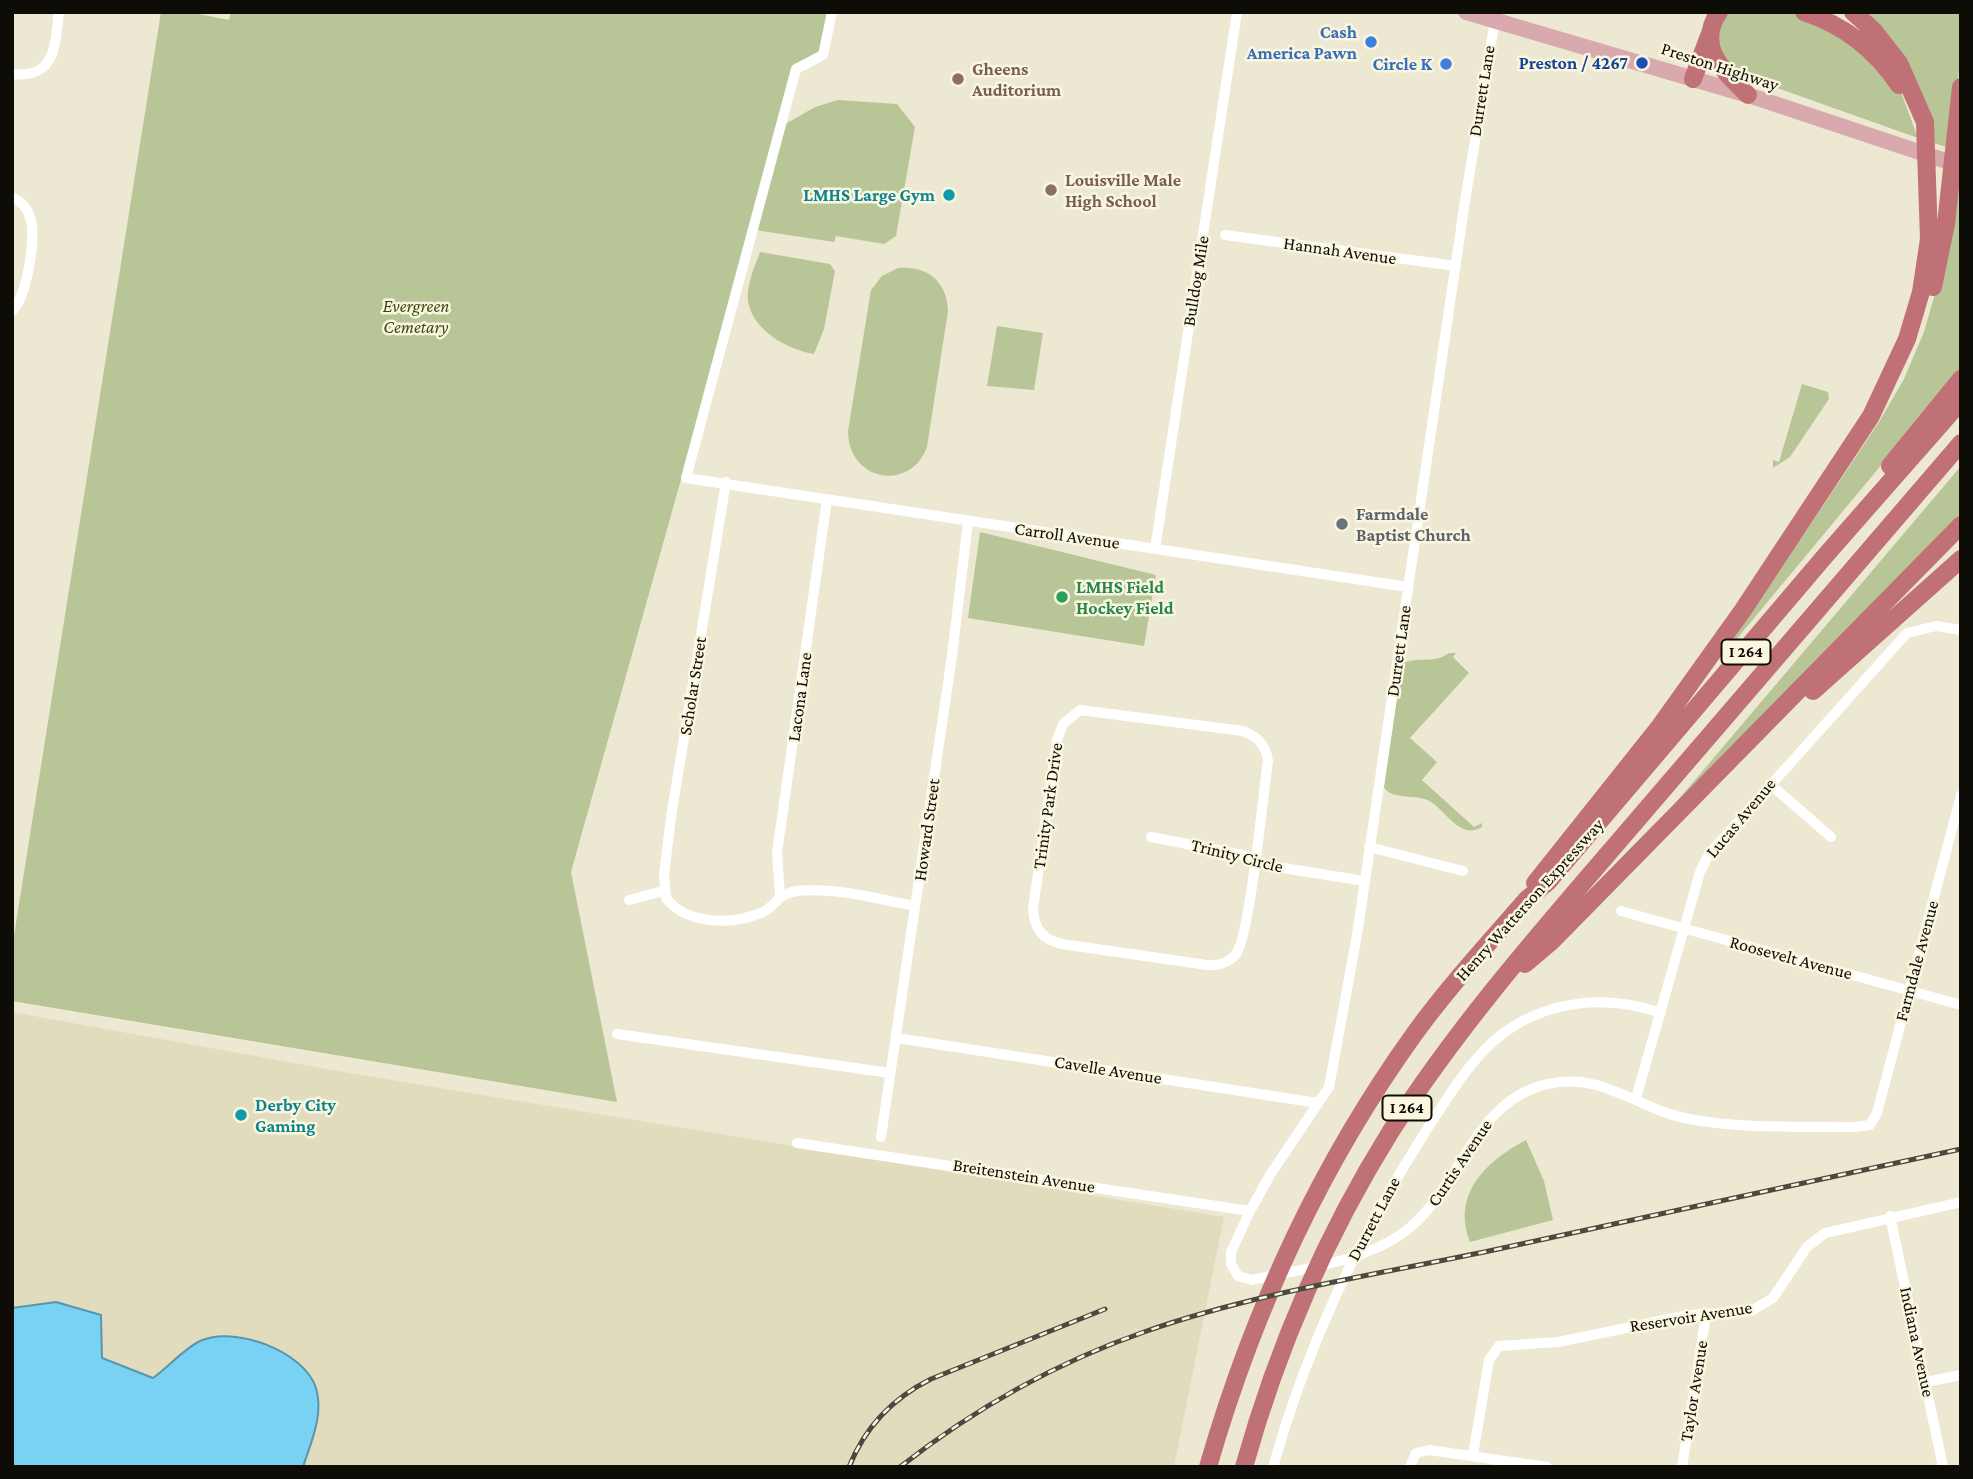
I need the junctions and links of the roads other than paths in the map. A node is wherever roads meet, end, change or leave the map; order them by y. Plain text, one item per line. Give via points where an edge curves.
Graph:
1 (832, 12) edge
2 (1237, 12) edge
3 (1466, 12) edge
4 (1719, 12) edge
5 (1804, 12) edge
6 (1853, 12) edge
7 (58, 18) edge
8 (1495, 20) junction
9 (1709, 36) junction
10 (12, 74) edge
11 (1693, 79) junction
12 (1961, 87) edge
13 (1748, 95) junction
14 (1928, 151) junction
15 (1961, 166) edge
16 (12, 197) edge
17 (1225, 235) dead end
18 (1456, 266) junction
19 (12, 311) edge
20 (1961, 379) edge
21 (1961, 401) edge
22 (1871, 416) junction
23 (1961, 443) edge
24 (726, 482) junction
25 (827, 499) junction
26 (968, 522) junction
27 (1961, 525) edge
28 (1154, 549) junction
29 (1825, 556) junction
30 (1961, 559) edge
31 (1408, 587) junction
32 (1961, 630) edge
33 (1757, 732) junction
34 (1770, 784) junction
35 (1961, 795) edge
36 (1151, 837) dead end
37 (1831, 837) dead end
38 (1369, 847) junction
39 (1254, 860) junction
40 (1463, 871) dead end
41 (1364, 881) junction
42 (663, 891) junction
43 (780, 895) junction
44 (1527, 899) junction
45 (629, 900) dead end
46 (915, 906) junction
47 (1621, 911) dead end
48 (1685, 930) junction
49 (1496, 989) junction
50 (1909, 991) junction
51 (1961, 1005) edge
52 (1661, 1013) junction
53 (617, 1034) dead end
54 (897, 1038) junction
55 (890, 1073) junction
56 (1636, 1098) junction
57 (1318, 1103) junction
58 (1870, 1125) joint
59 (881, 1137) dead end
60 (797, 1143) dead end
61 (1961, 1202) edge
62 (1250, 1210) junction
63 (1890, 1216) junction
64 (1231, 1257) joint
65 (1706, 1315) junction
66 (1961, 1375) edge
67 (1926, 1382) junction
68 (1473, 1455) junction
69 (1208, 1467) edge
70 (1244, 1467) edge
71 (1273, 1467) edge
72 (1410, 1467) edge
73 (1547, 1467) edge
74 (1682, 1467) edge
75 (1943, 1467) edge

1 - 24 street via 823,55 796,69 685,478
2 - 28 street, Bulldog Mile
3 - 8 main road, Preston Highway
4 - 9 highway
5 - 14 highway via 1853,36 1883,62 1915,110
6 - 14 highway via 1887,45 1908,79 1926,122
7 - 10 street via 53,54 45,66 30,74
8 - 11 main road, Preston Highway
8 - 18 street, Durrett Lane
9 - 11 highway
9 - 13 highway via 1714,59
11 - 13 main road, Preston Highway
12 - 22 highway via 1947,213 1933,286 1901,375 1885,403
13 - 15 main road, Preston Highway
14 - 22 highway via 1930,222 1921,292 1902,353
16 - 19 street via 30,216 24,295
17 - 18 street, Hannah Avenue
18 - 31 street, Durrett Lane
20 - 29 highway via 1839,529
21 - 29 highway, Henry Watterson Expressway / I 264
22 - 44 highway via 1697,676 1539,875
23 - 49 highway, Henry Watterson Expressway / I 264
24 - 25 street, Carroll Avenue
24 - 42 street, Scholar Street
25 - 26 street, Carroll Avenue
25 - 43 street, Lacona Lane via 777,853
26 - 28 street, Carroll Avenue
26 - 46 street, Howard Street
27 - 33 highway
28 - 31 street, Carroll Avenue
29 - 44 highway, Henry Watterson Expressway / I 264 via 1548,883
30 - 33 highway via 1780,721
31 - 38 street, Durrett Lane
32 - 34 street, Lucas Avenue via 1936,626 1908,633
33 - 49 highway via 1551,943
34 - 37 street
34 - 48 street, Lucas Avenue via 1704,862
35 - 50 street, Farmdale Avenue
36 - 39 street, Trinity Circle
38 - 40 street
38 - 41 street, Durrett Lane
39 - 39 street, Trinity Park Drive via 1268,761 1265,748 1254,736 1096,710 1074,713 1063,724 1033,909 1044,937 1062,944 1222,964 1241,944
39 - 41 street, Trinity Circle via 1265,866
41 - 57 street, Durrett Lane via 1329,1087
42 - 43 street via 684,914 707,920 764,912
42 - 45 street
43 - 46 street via 825,892
44 - 69 highway, Henry Watterson Expressway / I 264 via 1436,1005 1379,1086 1324,1178 1288,1247 1252,1336
46 - 54 street, Howard Street
47 - 48 street, Roosevelt Avenue
48 - 50 street, Roosevelt Avenue
48 - 52 street, Lucas Avenue
49 - 70 highway, Henry Watterson Expressway / I 264 via 1395,1125 1332,1237 1291,1328
50 - 51 street, Roosevelt Avenue
50 - 58 street, Farmdale Avenue
52 - 56 street, Lucas Avenue
52 - 71 street, Durrett Lane via 1617,1003 1581,1003 1543,1012 1505,1032 1480,1054 1402,1169 1367,1230 1324,1320
53 - 55 street
54 - 55 street, Howard Street
54 - 57 street, Cavelle Avenue
55 - 59 street, Howard Street
56 - 58 street, Curtis Avenue via 1710,1123
56 - 64 street, Curtis Avenue via 1584,1081 1553,1082 1526,1091 1496,1112 1438,1199 1387,1243 1362,1254 1252,1280 1238,1276
57 - 62 street, Durrett Lane
60 - 62 street, Breitenstein Avenue
61 - 63 street, Reservoir Avenue
62 - 64 street, Durrett Lane
63 - 65 street, Reservoir Avenue via 1818,1237 1766,1304 1738,1314
63 - 67 street, Indiana Avenue
65 - 68 street, Reservoir Avenue via 1558,1342 1499,1346 1489,1360
65 - 74 street, Taylor Avenue
66 - 67 street
67 - 75 street, Indiana Avenue
68 - 72 street via 1429,1450 1416,1453
68 - 73 street

